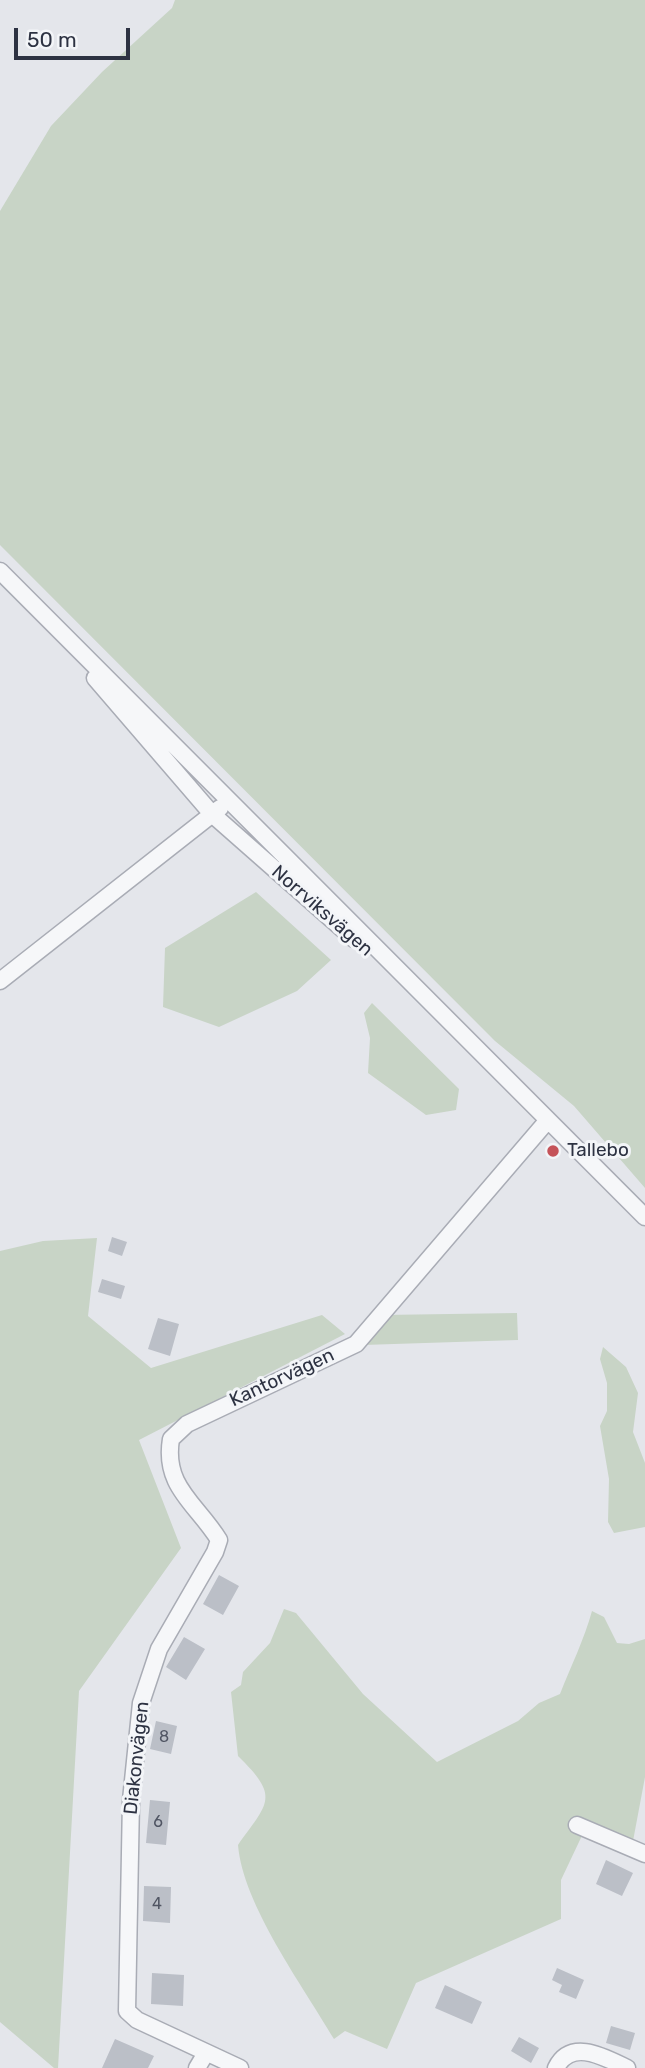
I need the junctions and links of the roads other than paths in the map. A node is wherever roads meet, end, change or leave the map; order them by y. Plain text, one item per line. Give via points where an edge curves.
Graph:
1 (0, 571) edge
2 (23, 595) junction
3 (134, 703) junction
4 (228, 802) junction
5 (212, 814) junction
6 (306, 880) junction
7 (0, 981) edge
8 (434, 1006) junction
9 (548, 1120) junction
10 (645, 1217) edge
11 (169, 1450) joint
12 (577, 1825) dead end
13 (645, 1854) edge
14 (206, 2053) junction
15 (197, 2068) edge
16 (240, 2068) edge
17 (556, 2068) edge
18 (627, 2068) edge

1 - 2 street, Norrviksvägen
2 - 3 street, Norrviksvägen
2 - 5 street, Norrviksvägen
3 - 4 street, Norrviksvägen
3 - 6 street, Norrviksvägen via 184,745 253,815
4 - 5 street
4 - 6 street, Norrviksvägen
5 - 7 street
5 - 8 street, Norrviksvägen
6 - 8 street, Norrviksvägen
8 - 9 street, Norrviksvägen
9 - 10 street, Norrviksvägen
9 - 11 street, Kantorvägen via 356,1343 187,1424 171,1440
11 - 14 street, Diakonvägen via 175,1480 219,1540 159,1649 141,1703 131,1800 126,1998 127,2011 137,2020
12 - 13 street
14 - 15 street
14 - 16 street
17 - 18 street via 570,2051 585,2051

